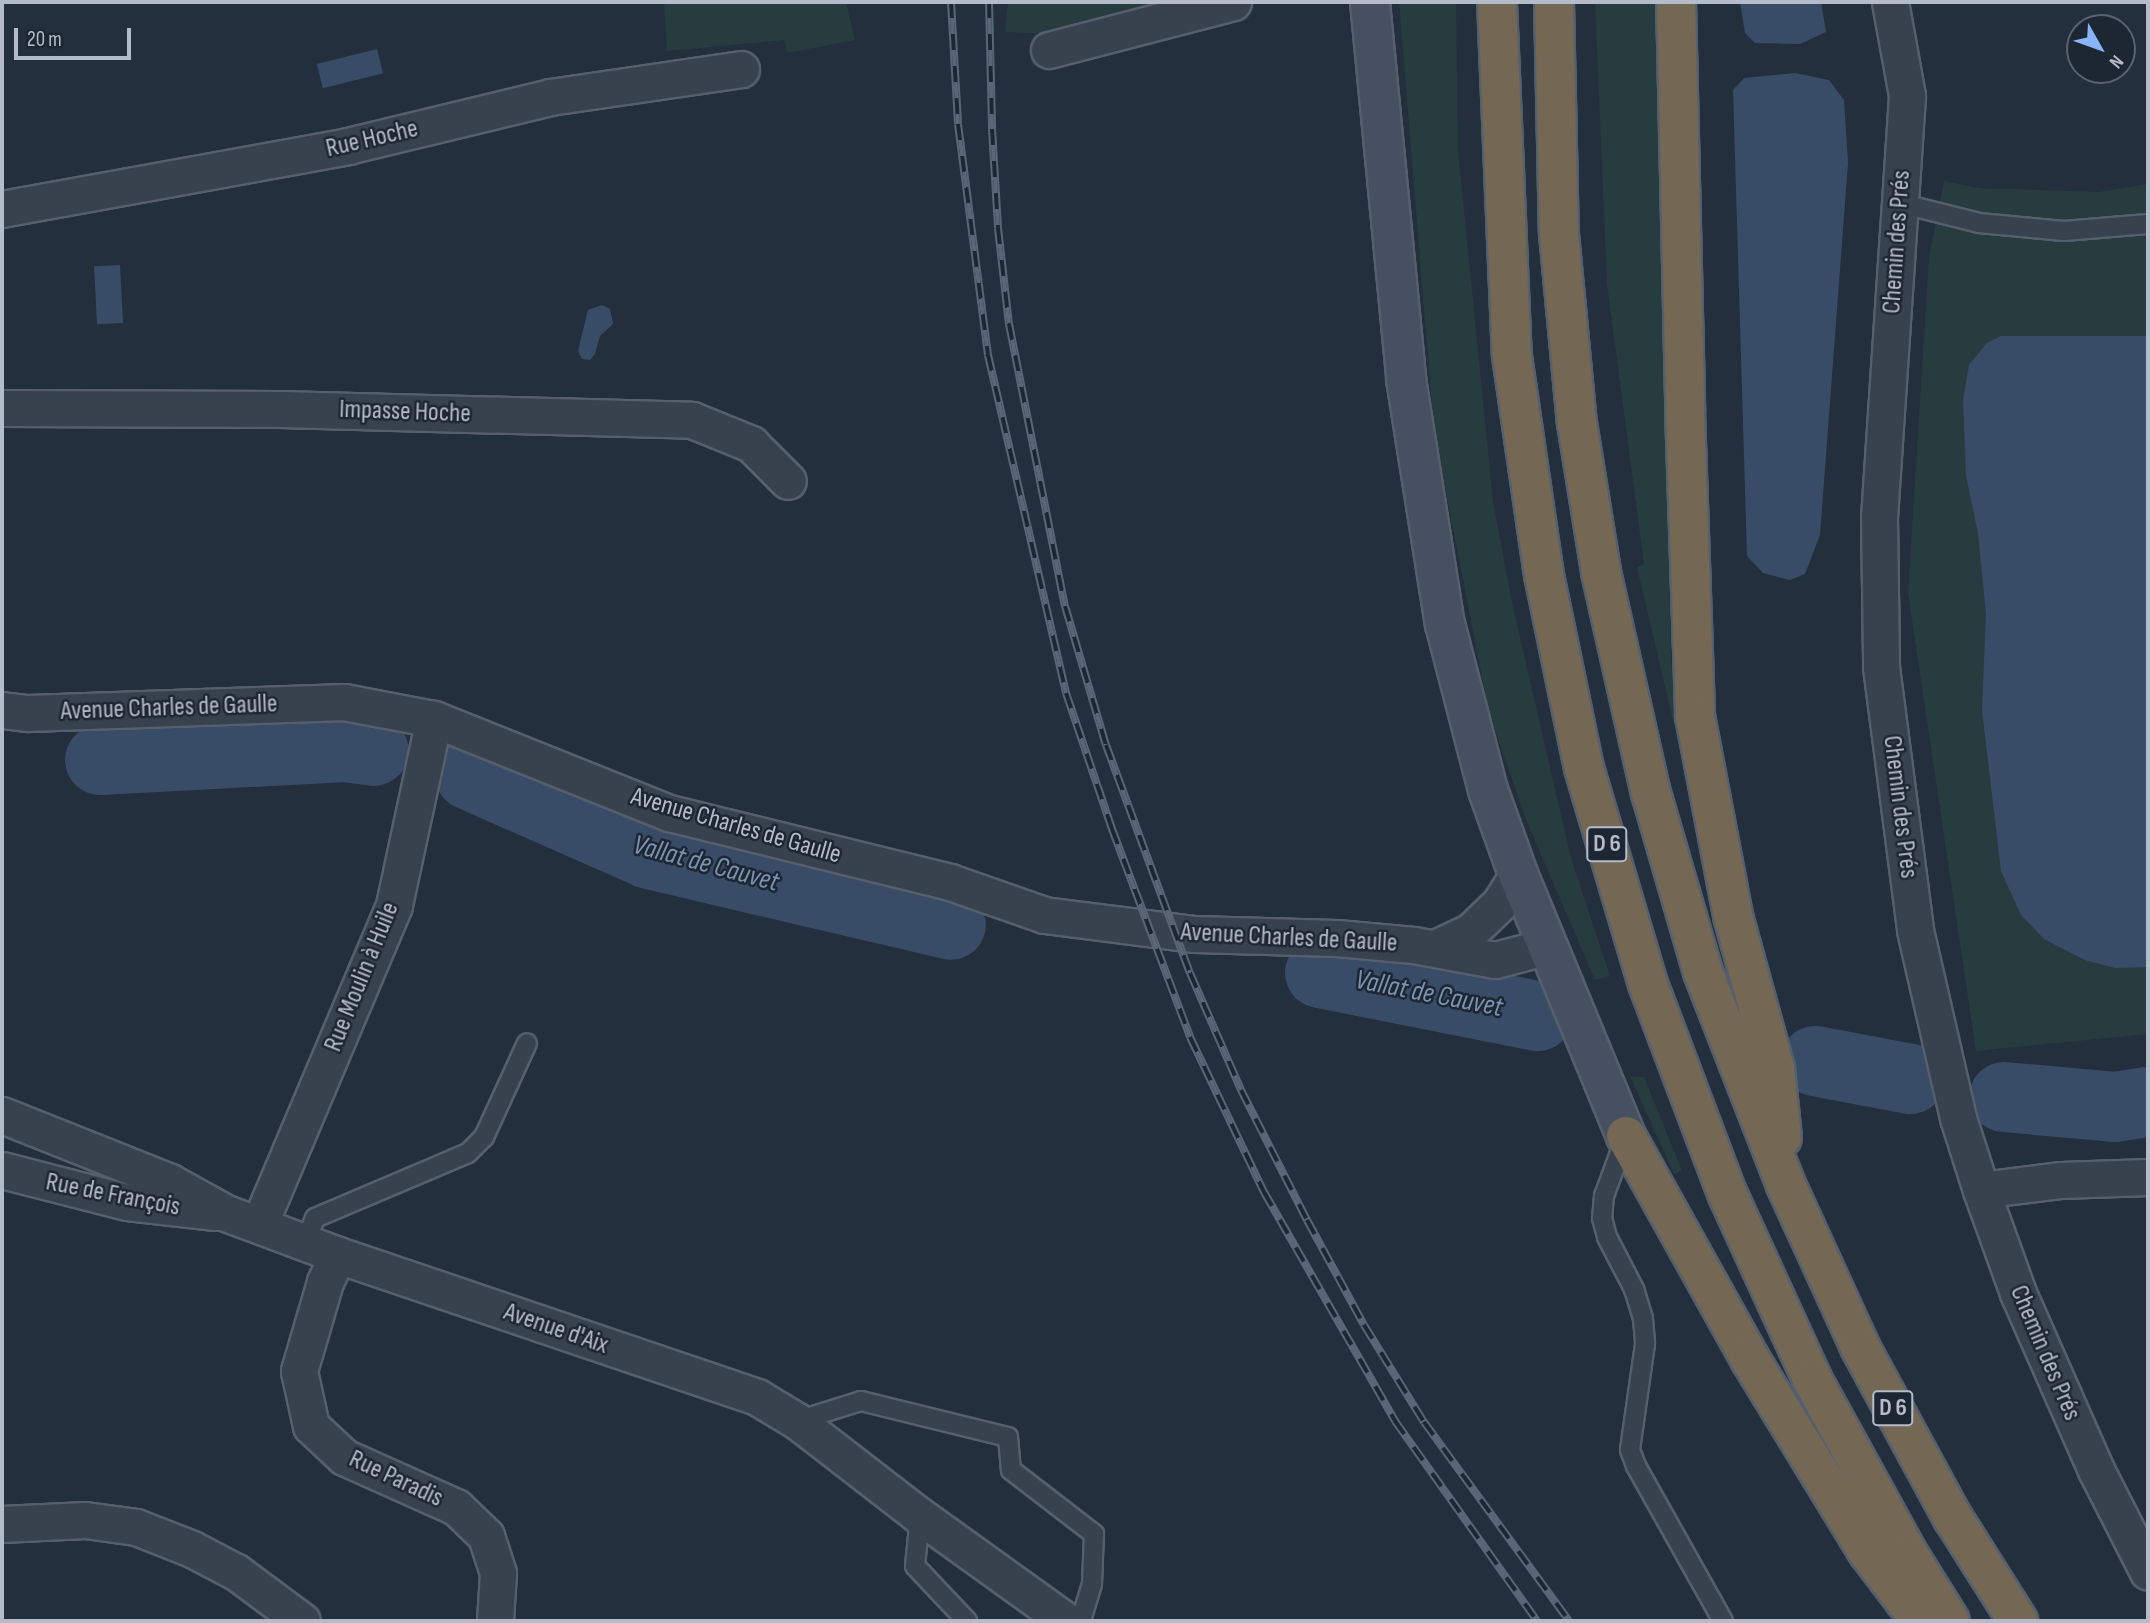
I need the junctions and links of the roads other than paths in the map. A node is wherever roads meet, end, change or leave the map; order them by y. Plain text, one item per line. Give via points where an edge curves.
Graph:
1 (1233, 2) edge
2 (1370, 2) edge
3 (1497, 2) edge
4 (1555, 2) edge
5 (1676, 2) edge
6 (1890, 2) edge
7 (1049, 50) dead end
8 (741, 69) dead end
9 (1899, 203) junction
10 (2, 209) edge
11 (2148, 224) edge
12 (2, 408) edge
13 (788, 481) dead end
14 (2, 710) edge
15 (431, 732) junction
16 (1518, 874) junction
17 (1545, 947) junction
18 (1435, 948) junction
19 (527, 1043) dead end
20 (2, 1115) edge
21 (1626, 1136) junction
22 (2, 1170) edge
23 (2148, 1177) edge
24 (1786, 1185) junction
25 (1981, 1190) junction
26 (226, 1213) junction
27 (259, 1225) junction
28 (305, 1242) junction
29 (338, 1255) junction
30 (797, 1421) junction
31 (920, 1516) junction
32 (2, 1524) edge
33 (2148, 1572) edge
34 (302, 1621) edge
35 (495, 1621) edge
36 (967, 1621) edge
37 (1066, 1621) edge
38 (1081, 1621) edge
39 (1723, 1621) edge
40 (1926, 1621) edge
41 (1950, 1621) edge
42 (2018, 1621) edge

1 - 7 street
2 - 16 street via 1406,379 1444,624 1488,790
3 - 41 highway, D 6 via 1512,356 1544,575 1584,768 1648,984 1727,1193 1812,1379
4 - 24 highway, D 6 via 1559,234 1577,423 1601,572 1651,793 1703,972
5 - 24 highway via 1695,716 1733,916 1775,1068
6 - 9 street, Chemin des Prés via 1907,96
8 - 10 street, Rue Hoche via 551,97 348,146
9 - 11 lane via 1979,223 2064,231
9 - 25 street, Chemin des Prés via 1879,517 1881,667 1915,930 1958,1118
12 - 13 street, Impasse Hoche via 280,409 692,420 751,444
14 - 15 street, Avenue Charles de Gaulle via 27,713 344,702
15 - 18 street, Avenue Charles de Gaulle via 669,813 950,882 1044,915 1195,934 1337,938
15 - 27 street, Rue Moulin à Huile via 394,905
16 - 17 street
16 - 18 street, Avenue Charles de Gaulle via 1500,903 1470,932
17 - 18 street, Avenue Charles de Gaulle via 1495,960
17 - 21 street
19 - 28 lane via 484,1137 468,1153 315,1219
20 - 26 street, Avenue d'Aix via 170,1182
21 - 39 lane via 1604,1196 1602,1217 1643,1319 1645,1344 1630,1450
21 - 40 highway via 1750,1359 1868,1552
22 - 26 street, Rue de François via 127,1202
23 - 25 street via 2062,1180
24 - 42 highway, D 6 via 1860,1347 1953,1518
25 - 33 street, Chemin des Prés via 2018,1293
26 - 27 street, Avenue d'Aix
27 - 28 street, Avenue d'Aix
28 - 29 street, Avenue d'Aix
29 - 30 street, Avenue d'Aix via 757,1397
29 - 35 street, Rue Paradis via 325,1282 299,1371 311,1426 344,1457 456,1507 486,1536 498,1573
30 - 31 street, Avenue d'Aix
30 - 38 lane via 860,1401 1008,1437 1011,1470 1094,1534 1092,1584
31 - 36 lane via 915,1566
31 - 37 street, Avenue d'Aix
32 - 34 street via 85,1520 136,1527 236,1572

